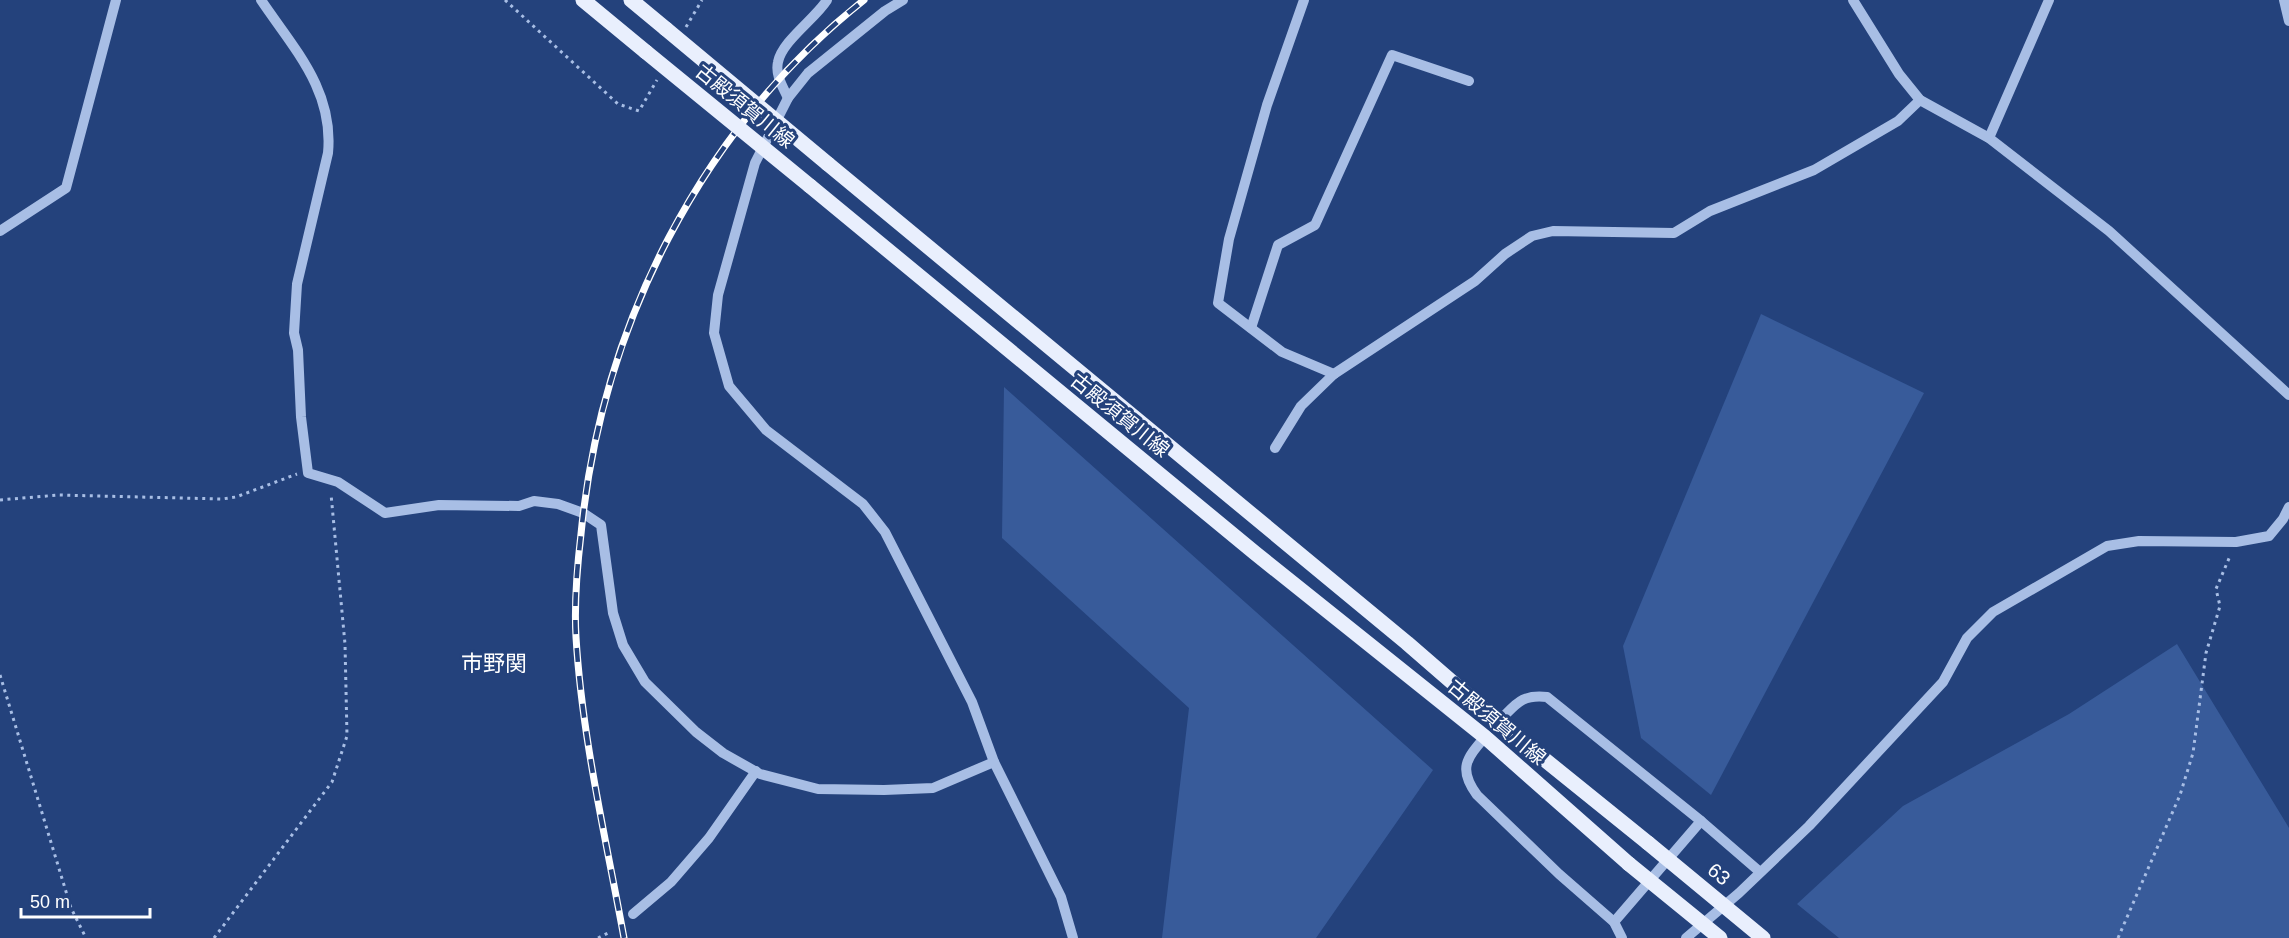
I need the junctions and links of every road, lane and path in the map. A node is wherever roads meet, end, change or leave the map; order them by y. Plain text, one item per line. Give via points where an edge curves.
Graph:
1 (116, 0) edge
2 (261, 0) edge
3 (505, 0) edge
4 (583, 0) edge
5 (632, 0) edge
6 (702, 0) edge
7 (827, 0) edge
8 (903, 0) edge
9 (1304, 0) edge
10 (1853, 0) edge
11 (2049, 0) edge
12 (2284, 0) edge
13 (2289, 19) edge
14 (685, 28) dead end
15 (657, 80) dead end
16 (1469, 81) dead end
17 (788, 98) junction
18 (1920, 100) junction
19 (1989, 138) junction
20 (0, 231) edge
21 (1251, 328) junction
22 (1334, 374) junction
23 (2289, 395) edge
24 (1275, 448) dead end
25 (308, 473) junction
26 (330, 480) junction
27 (0, 500) edge
28 (2289, 507) edge
29 (2236, 542) junction
30 (0, 675) edge
31 (1498, 722) junction
32 (1485, 737) junction
33 (994, 762) junction
34 (756, 771) junction
35 (1701, 821) junction
36 (1648, 843) joint
37 (1760, 872) junction
38 (633, 914) dead end
39 (1614, 922) junction
40 (610, 932) dead end
41 (86, 938) edge
42 (214, 938) edge
43 (598, 938) edge
44 (1072, 938) edge
45 (1622, 938) edge
46 (1686, 938) edge
47 (1720, 938) edge
48 (1762, 938) edge
49 (2118, 938) edge

1 - 20 street via 66,188
2 - 25 street via 316,80 330,137 297,284 294,333
3 - 15 path via 618,104 639,111
4 - 32 main road, 古殿須賀川線, bridge
5 - 31 main road, 古殿須賀川線 / 63, bridge
6 - 14 path
7 - 17 street via 784,48 778,62 779,79
8 - 17 street via 808,73
9 - 21 street via 1229,239 1218,303
10 - 18 street
11 - 19 street
12 - 13 street
16 - 21 street via 1392,55 1316,225 1278,245
17 - 33 street via 754,163 718,295 714,333 729,386 766,430 863,504 885,532 972,702
18 - 19 street
18 - 22 street via 1898,121 1814,170 1710,211 1674,233 1553,231 1532,236 1475,281
19 - 23 street via 2109,231
21 - 22 street via 1282,352
22 - 24 street via 1301,406
25 - 26 street
25 - 27 path via 222,499 58,495
26 - 34 street via 384,513 439,504 519,506 534,501 558,504 601,525 613,613 623,645 645,682 696,732
26 - 42 path via 345,644 347,736 332,782
28 - 29 street via 2270,536
29 - 37 street via 2139,541 2107,546 1993,612 1967,638 1943,682 1809,826
29 - 49 path via 2216,589 2220,606 2206,653 2193,753 2180,795
30 - 41 path via 71,908
31 - 35 street via 1526,698 1547,697
31 - 36 main road, 古殿須賀川線 / 63
32 - 39 street via 1469,755 1467,781 1559,874
32 - 47 main road, 古殿須賀川線, bridge
33 - 34 street via 933,788 884,790 818,789
33 - 44 street via 1061,897
34 - 38 street via 709,838 671,882
35 - 37 street
35 - 39 street
36 - 48 main road, 63 / 63, bridge
37 - 46 street
39 - 45 street
40 - 43 path

